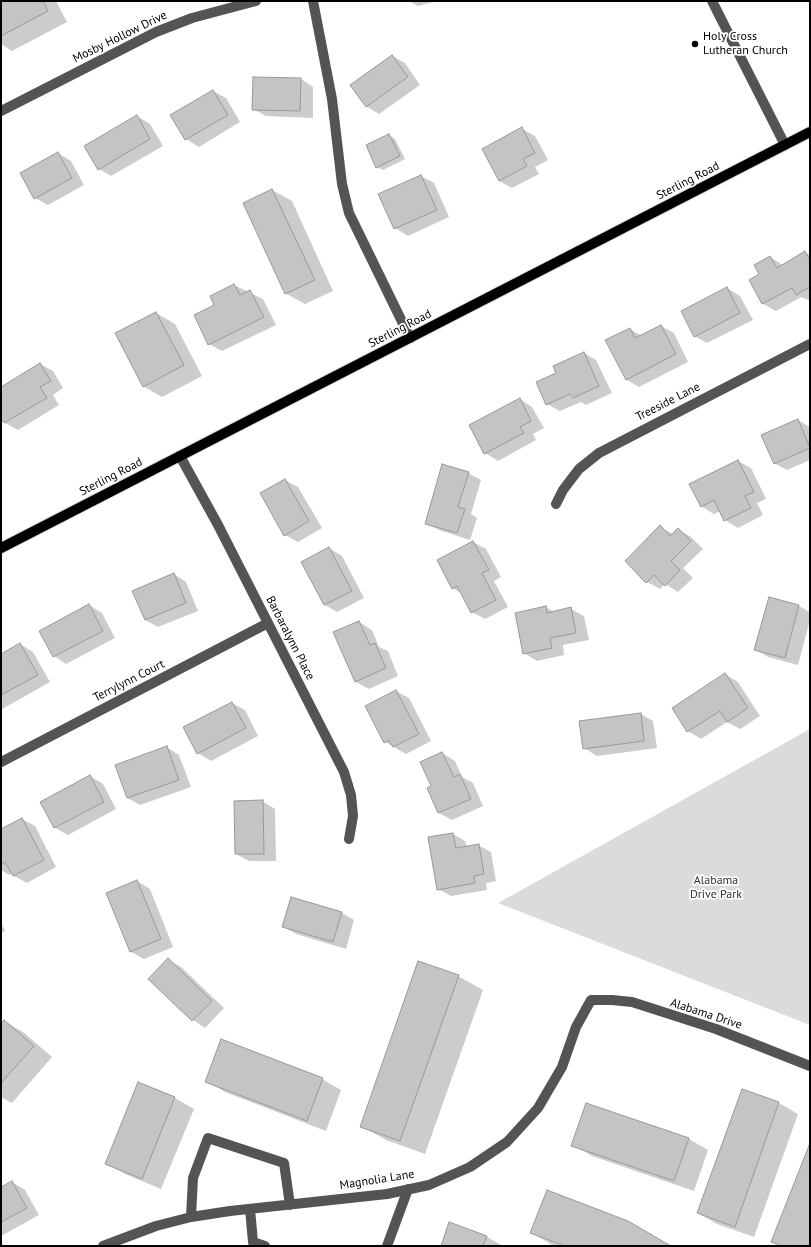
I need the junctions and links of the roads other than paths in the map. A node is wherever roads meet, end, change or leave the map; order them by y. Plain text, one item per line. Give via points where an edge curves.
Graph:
1 (256, 1) edge
2 (314, 1) edge
3 (712, 1) edge
4 (1, 111) edge
5 (810, 132) edge
6 (785, 146) junction
7 (410, 338) junction
8 (810, 344) edge
9 (180, 456) junction
10 (556, 504) dead end
11 (1, 548) edge
12 (268, 623) junction
13 (1, 762) edge
14 (349, 838) dead end
15 (591, 1000) joint
16 (810, 1066) edge
17 (408, 1189) junction
18 (290, 1205) junction
19 (250, 1209) junction
20 (191, 1217) junction
21 (103, 1246) edge
22 (265, 1246) edge
23 (387, 1246) edge

1 - 4 street, Mosby Hollow Drive via 192,18 156,32
2 - 7 street via 332,99 342,184 349,213
3 - 6 street
5 - 6 main road, Sterling Road
6 - 7 main road, Sterling Road
7 - 9 main road, Sterling Road
8 - 10 street, Treeside Lane via 599,453 579,469
9 - 11 main road, Sterling Road
9 - 12 street, Barbaralynn Place
12 - 13 street, Terrylynn Court
12 - 14 street, Barbaralynn Place via 344,772 352,802 353,816
15 - 16 street, Alabama Drive via 632,1002 716,1029
15 - 17 street, Magnolia Lane via 576,1027 562,1067 551,1088 524,1126 507,1142 470,1167 429,1185
17 - 18 street, Magnolia Lane via 387,1194
17 - 23 street
18 - 19 street, Magnolia Lane
18 - 20 street via 284,1163 208,1138 193,1178
19 - 20 street, Magnolia Lane
19 - 22 street via 253,1242
20 - 21 street, Magnolia Lane via 156,1226

